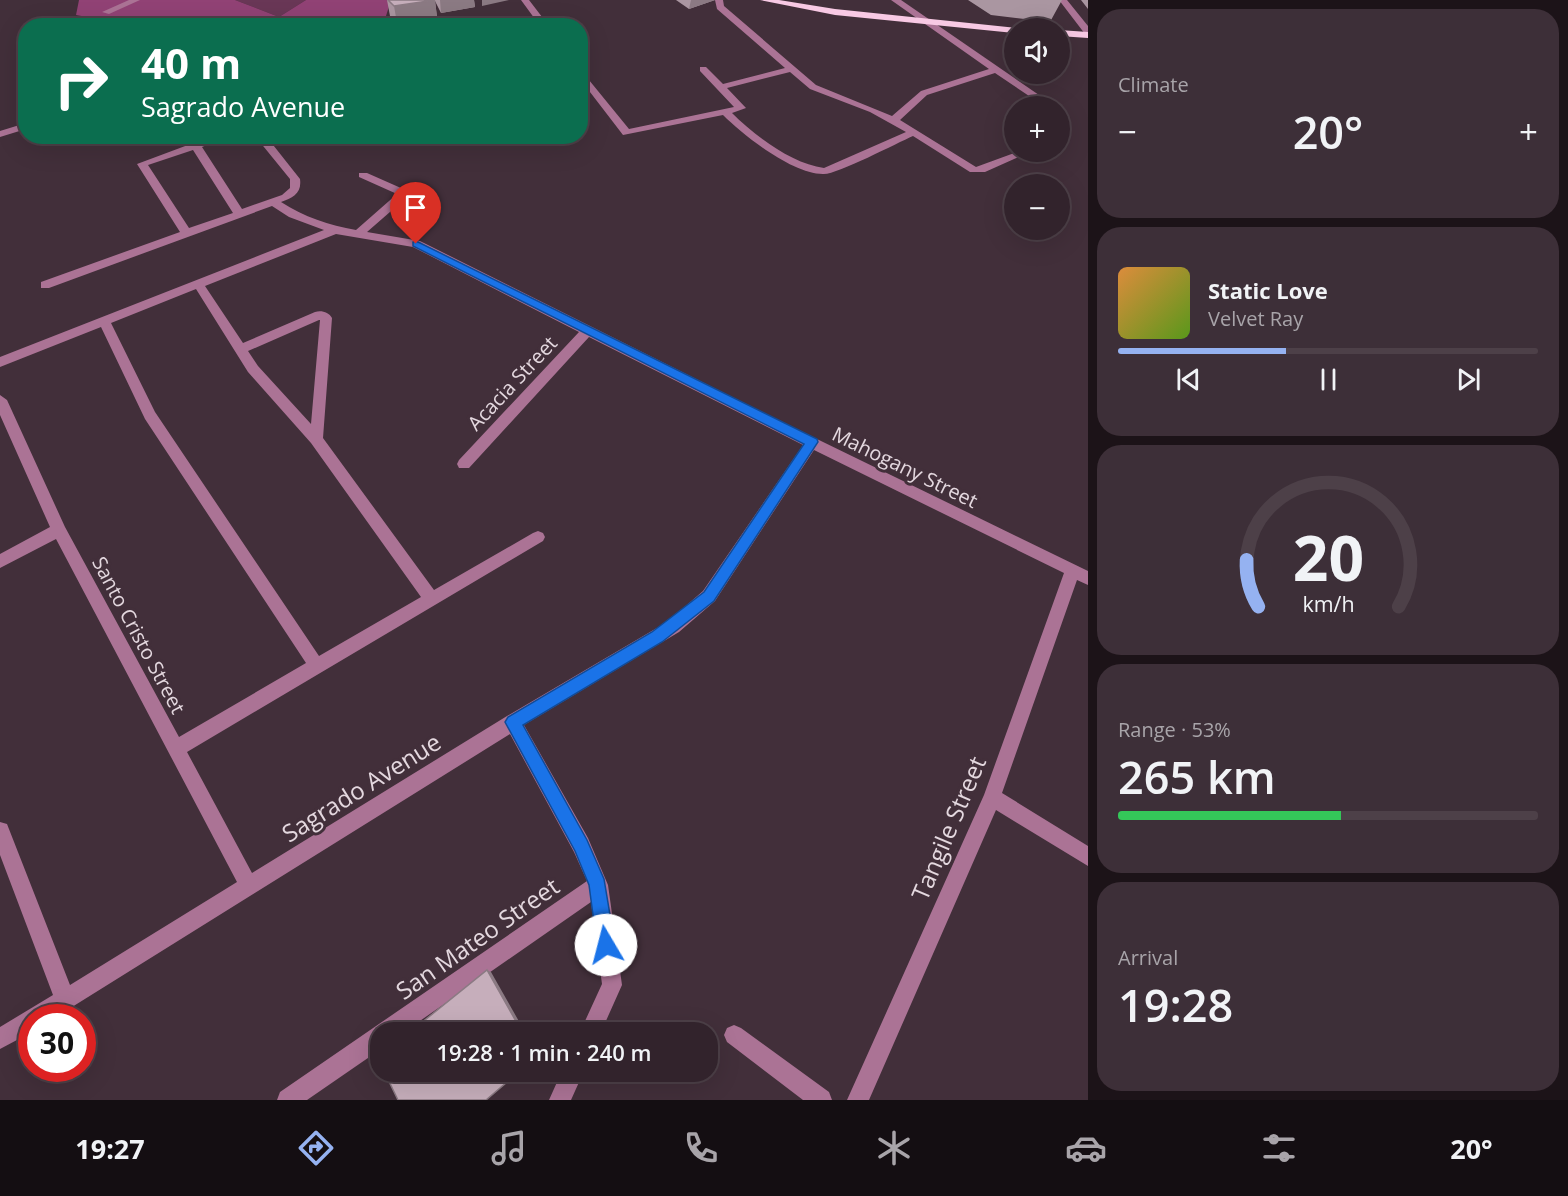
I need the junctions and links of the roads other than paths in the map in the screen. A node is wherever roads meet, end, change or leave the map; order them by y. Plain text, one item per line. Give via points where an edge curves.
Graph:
1 (136, 0) edge
2 (525, 0) edge
3 (718, 0) edge
4 (764, 0) edge
5 (896, 0) edge
6 (1064, 0) edge
7 (106, 12) dead end
8 (539, 18) edge
9 (926, 22) junction
10 (1004, 29) edge
11 (1070, 33) edge
12 (1088, 33) edge
13 (703, 69) dead end
14 (792, 69) junction
15 (994, 70) junction
16 (588, 82) edge
17 (721, 87) junction
18 (1036, 96) edge
19 (725, 112) junction
20 (894, 121) junction
21 (18, 128) edge
22 (915, 132) junction
23 (0, 134) edge
24 (201, 144) edge
25 (267, 144) edge
26 (196, 146) junction
27 (1004, 160) edge
28 (363, 175) dead end
29 (273, 202) junction
30 (239, 214) junction
31 (334, 230) junction
32 (186, 232) junction
33 (358, 234) junction
34 (198, 284) junction
35 (45, 285) dead end
36 (104, 321) junction
37 (588, 330) junction
38 (240, 349) junction
39 (0, 362) edge
40 (0, 400) edge
41 (316, 439) junction
42 (812, 442) junction
43 (464, 464) dead end
44 (59, 530) junction
45 (538, 537) dead end
46 (0, 561) edge
47 (1080, 575) edge
48 (431, 598) junction
49 (317, 666) junction
50 (513, 722) junction
51 (176, 748) junction
52 (992, 797) junction
53 (0, 831) edge
54 (1088, 857) edge
55 (598, 885) junction
56 (249, 886) junction
57 (66, 999) junction
58 (58, 1004) edge
59 (400, 1022) edge
60 (595, 1022) edge
61 (18, 1028) edge
62 (734, 1035) dead end
63 (0, 1039) edge
64 (370, 1044) edge
65 (568, 1082) edge
66 (288, 1100) edge
67 (560, 1100) edge
68 (821, 1100) edge
69 (858, 1100) edge

1 - 7 street
2 - 8 street
3 - 14 street via 720,7
4 - 9 main road via 792,7
5 - 9 street
6 - 12 street
9 - 10 main road
9 - 15 street
11 - 12 main road
13 - 17 street
14 - 17 street
14 - 20 street via 813,87
15 - 18 street
15 - 20 street via 924,93
16 - 19 street via 627,133
17 - 19 street via 741,108
19 - 22 street via 750,136 808,169 825,171
20 - 22 street
21 - 23 street
22 - 27 street via 976,171
24 - 26 street
25 - 29 street via 295,179 296,186 294,192
26 - 30 street
26 - 32 street via 142,164
28 - 33 street via 410,196
29 - 30 street
29 - 31 street, Mahogany Street via 293,215
30 - 32 street
31 - 33 street, Mahogany Street
31 - 34 street
32 - 35 street
33 - 37 street, Mahogany Street via 416,244
34 - 36 street
34 - 38 street
36 - 39 street
36 - 49 street via 150,415
37 - 42 street, Mahogany Street
37 - 43 street, Acacia Street
38 - 41 street
38 - 41 street via 319,315 326,318
40 - 44 street, Santo Cristo Street
41 - 48 street
42 - 47 street, Mahogany Street
42 - 50 street, Sagrado Avenue via 709,596 673,627 636,651
44 - 46 street
44 - 51 street, Santo Cristo Street
45 - 48 street
47 - 52 street, Tangile Street
48 - 49 street
49 - 51 street
50 - 55 street
50 - 56 street, Sagrado Avenue
51 - 56 street, Santo Cristo Street
52 - 54 street
52 - 69 street, Tangile Street
53 - 57 street
55 - 59 street, San Mateo Street
55 - 60 street via 612,984
56 - 57 street, Sagrado Avenue
57 - 58 street, Sagrado Avenue
61 - 63 street
62 - 68 street
64 - 66 street
65 - 67 street

